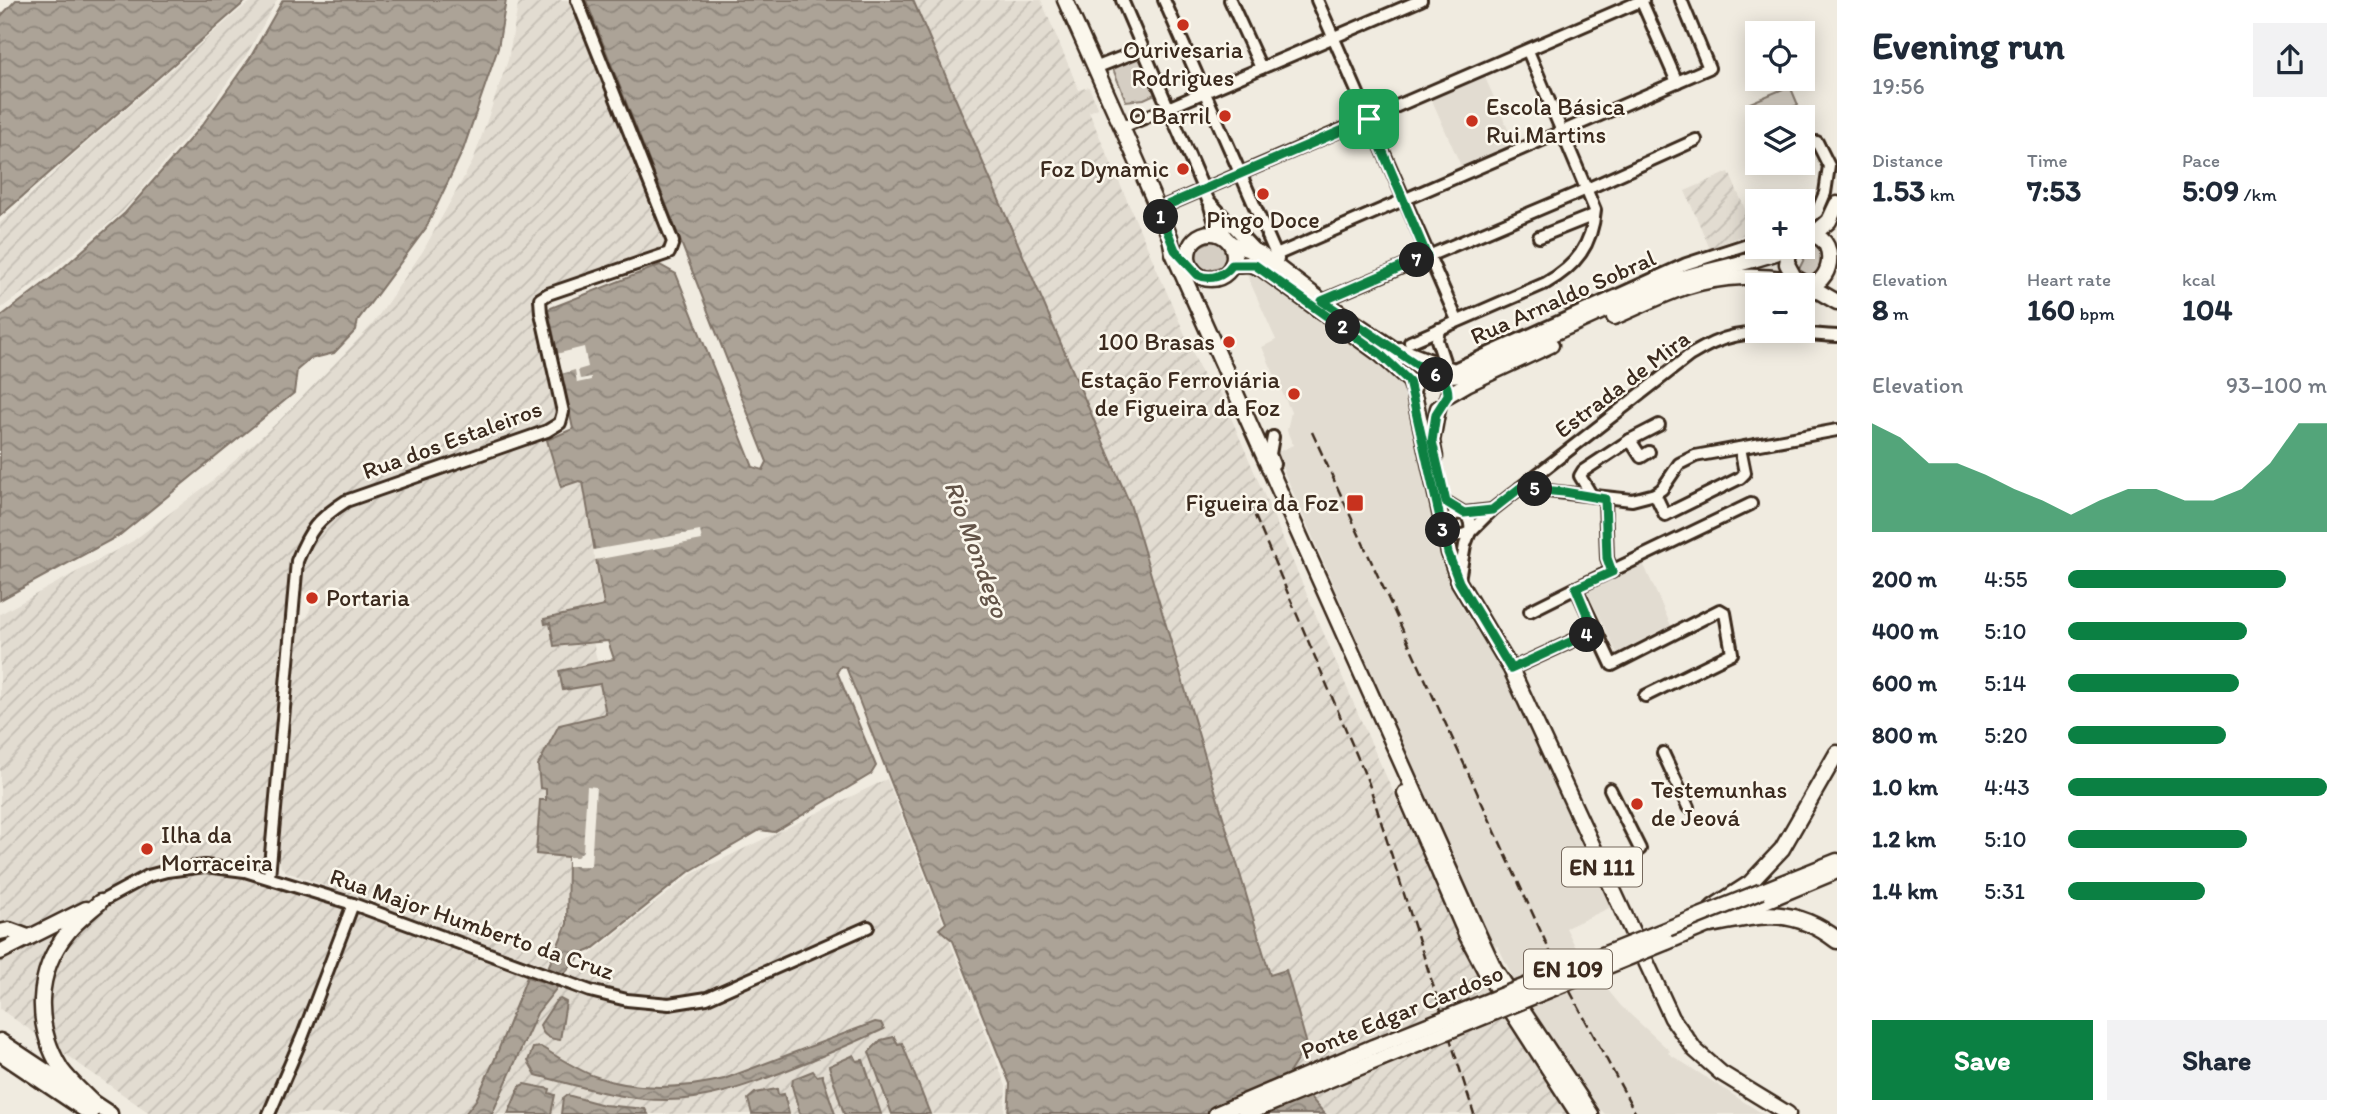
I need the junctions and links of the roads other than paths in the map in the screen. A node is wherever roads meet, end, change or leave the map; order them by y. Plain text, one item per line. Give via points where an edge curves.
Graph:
1 (577, 0) edge
2 (1065, 0) edge
3 (1122, 0) edge
4 (1164, 0) edge
5 (1230, 0) edge
6 (1317, 0) edge
7 (1421, 0) edge
8 (1642, 0) edge
9 (1681, 0) edge
10 (1333, 38) junction
11 (1143, 49) junction
12 (1528, 51) junction
13 (1095, 68) junction
14 (1261, 68) junction
15 (1677, 82) junction
16 (1203, 92) junction
17 (1169, 107) junction
18 (1369, 119) junction
19 (1123, 127) junction
20 (1561, 132) junction
21 (1696, 140) dead end
22 (1817, 142) dead end
23 (1240, 175) junction
24 (1587, 189) junction
25 (1206, 195) junction
26 (1404, 201) junction
27 (1837, 204) edge
28 (1158, 209) junction
29 (1594, 215) junction
30 (1222, 216) junction
31 (1815, 216) edge
32 (1815, 227) edge
33 (1837, 232) edge
34 (1815, 235) edge
35 (1170, 237) junction
36 (1539, 237) dead end
37 (1224, 238) junction
38 (1191, 244) junction
39 (1745, 245) edge
40 (1259, 253) junction
41 (1276, 255) junction
42 (1427, 256) junction
43 (1758, 259) edge
44 (1836, 259) edge
45 (1232, 265) junction
46 (1190, 267) junction
47 (1283, 272) junction
48 (1745, 277) edge
49 (1209, 278) junction
50 (1815, 284) edge
51 (1815, 289) edge
52 (1322, 301) junction
53 (1836, 301) edge
54 (1196, 302) junction
55 (1457, 320) junction
56 (1439, 329) junction
57 (1837, 336) edge
58 (1410, 342) dead end
59 (1438, 372) junction
60 (1414, 394) junction
61 (1448, 395) junction
62 (1438, 408) junction
63 (1659, 425) dead end
64 (1837, 430) edge
65 (1273, 437) dead end
66 (1630, 440) junction
67 (1740, 448) junction
68 (1650, 453) dead end
69 (1520, 488) junction
70 (1655, 494) junction
71 (1592, 496) junction
72 (1605, 499) junction
73 (1446, 502) junction
74 (1751, 504) dead end
75 (1492, 510) junction
76 (1464, 513) junction
77 (1447, 526) junction
78 (1470, 532) junction
79 (1308, 555) junction
80 (1612, 572) junction
81 (1459, 582) junction
82 (1576, 588) junction
83 (1530, 611) dead end
84 (1594, 631) junction
85 (1511, 669) junction
86 (1645, 696) dead end
87 (1663, 753) dead end
88 (1837, 753) edge
89 (1610, 789) dead end
90 (1688, 807) dead end
91 (1640, 849) dead end
92 (1837, 861) edge
93 (1837, 871) edge
94 (269, 877) junction
95 (1764, 895) junction
96 (100, 902) junction
97 (353, 904) junction
98 (1708, 919) junction
99 (869, 927) dead end
100 (1471, 931) junction
101 (0, 932) edge
102 (28, 937) junction
103 (1837, 940) edge
104 (0, 952) edge
105 (0, 1041) edge
106 (0, 1053) edge
107 (91, 1107) edge
108 (110, 1114) edge
109 (269, 1114) edge
110 (1216, 1114) edge
111 (1245, 1114) edge
112 (1578, 1114) edge
113 (1591, 1114) edge
114 (1788, 1114) edge

1 - 94 street, Rua dos Estaleiros via 673,243 669,253 541,299 563,412 560,423 346,501 320,518 306,538 297,561
2 - 13 main road
3 - 11 street
4 - 16 street
5 - 14 street
6 - 10 street
7 - 10 street
8 - 12 street
8 - 15 street
9 - 15 street via 1709,68
10 - 14 street
10 - 18 street
11 - 13 street
11 - 17 street
12 - 18 street
12 - 20 street
13 - 19 main road
14 - 16 street
15 - 20 street
16 - 17 street
16 - 23 street
17 - 19 street
17 - 25 street
18 - 23 street
18 - 26 street
19 - 28 main road
20 - 24 street
20 - 26 street
21 - 24 street
22 - 31 street via 1829,166
23 - 25 street
23 - 41 street
24 - 29 street
24 - 42 street
25 - 28 street
25 - 30 street
25 - 37 street
26 - 41 street
26 - 42 street
27 - 32 main road via 1829,221
28 - 35 main road
29 - 36 street
29 - 55 street via 1593,230 1582,253 1565,272
30 - 37 street
30 - 40 street
33 - 44 main road
34 - 44 main road via 1827,240
35 - 38 main road via 1174,243
35 - 46 main road
35 - 54 main road
37 - 38 main road via 1201,237
37 - 40 main road
37 - 45 main road via 1234,254
38 - 46 main road
39 - 59 street, Rua Arnaldo Sobral via 1710,255 1454,369
40 - 47 main road
41 - 47 street
42 - 52 street
42 - 55 street
43 - 59 main road via 1681,277 1463,374
44 - 50 main road via 1830,276
45 - 49 main road
45 - 60 main road via 1261,268 1380,354 1409,381
46 - 49 main road
46 - 54 main road
47 - 52 main road
48 - 61 main road via 1683,287
49 - 54 main road
51 - 53 main road
52 - 59 main road via 1387,345
54 - 79 main road
55 - 56 street
56 - 58 street
56 - 59 street
57 - 69 street, Estrada de Mira via 1753,334 1714,342 1689,356
59 - 60 main road via 1419,379
59 - 61 main road
60 - 62 main road via 1426,409
60 - 77 main road, EN 111
61 - 62 main road
62 - 73 main road, EN 111 via 1432,441
63 - 66 street
64 - 67 street
65 - 79 street via 1270,454 1305,537
66 - 68 street via 1641,457
66 - 71 street via 1581,474
67 - 70 street via 1695,456 1679,464
67 - 70 street via 1745,473 1740,478 1665,514
69 - 71 street
69 - 75 street, Estrada de Mira
70 - 72 street via 1632,500
71 - 72 street
72 - 80 street via 1607,558
73 - 76 street
73 - 77 main road, EN 111
74 - 80 street
75 - 76 street
75 - 78 street, Estrada de Mira
76 - 77 street via 1455,514
76 - 78 street
77 - 78 street via 1457,536
77 - 81 main road, EN 111 via 1448,553
78 - 81 street
79 - 100 main road
80 - 82 street
81 - 85 main road, EN 111
82 - 83 street
82 - 84 street
84 - 85 street
84 - 86 street via 1612,665 1720,610 1725,613 1732,653
85 - 114 main road, EN 111 via 1672,1018 1695,1050 1721,1073
87 - 90 street
88 - 98 main road, bridge via 1782,849
89 - 91 street
92 - 95 main road, EN 109
93 - 95 main road, EN 109
94 - 96 street, Rua Major Humberto da Cruz via 224,867 167,870
94 - 97 street, Rua Major Humberto da Cruz
95 - 98 main road, Ponte Edgar Cardoso / EN 109, bridge
96 - 102 main road
96 - 107 main road via 68,932 51,958 42,987 41,1014 48,1045
97 - 99 street, Rua Major Humberto da Cruz via 590,991 669,1003 707,998
97 - 109 street
98 - 103 highway via 1792,917
98 - 110 main road, Ponte Edgar Cardoso / EN 109, bridge via 1374,1047
98 - 111 main road, Ponte Edgar Cardoso / EN 109, bridge
100 - 112 main road via 1485,970
100 - 113 main road
101 - 102 main road via 9,930
102 - 104 main road
105 - 107 main road
106 - 107 main road
107 - 108 main road

